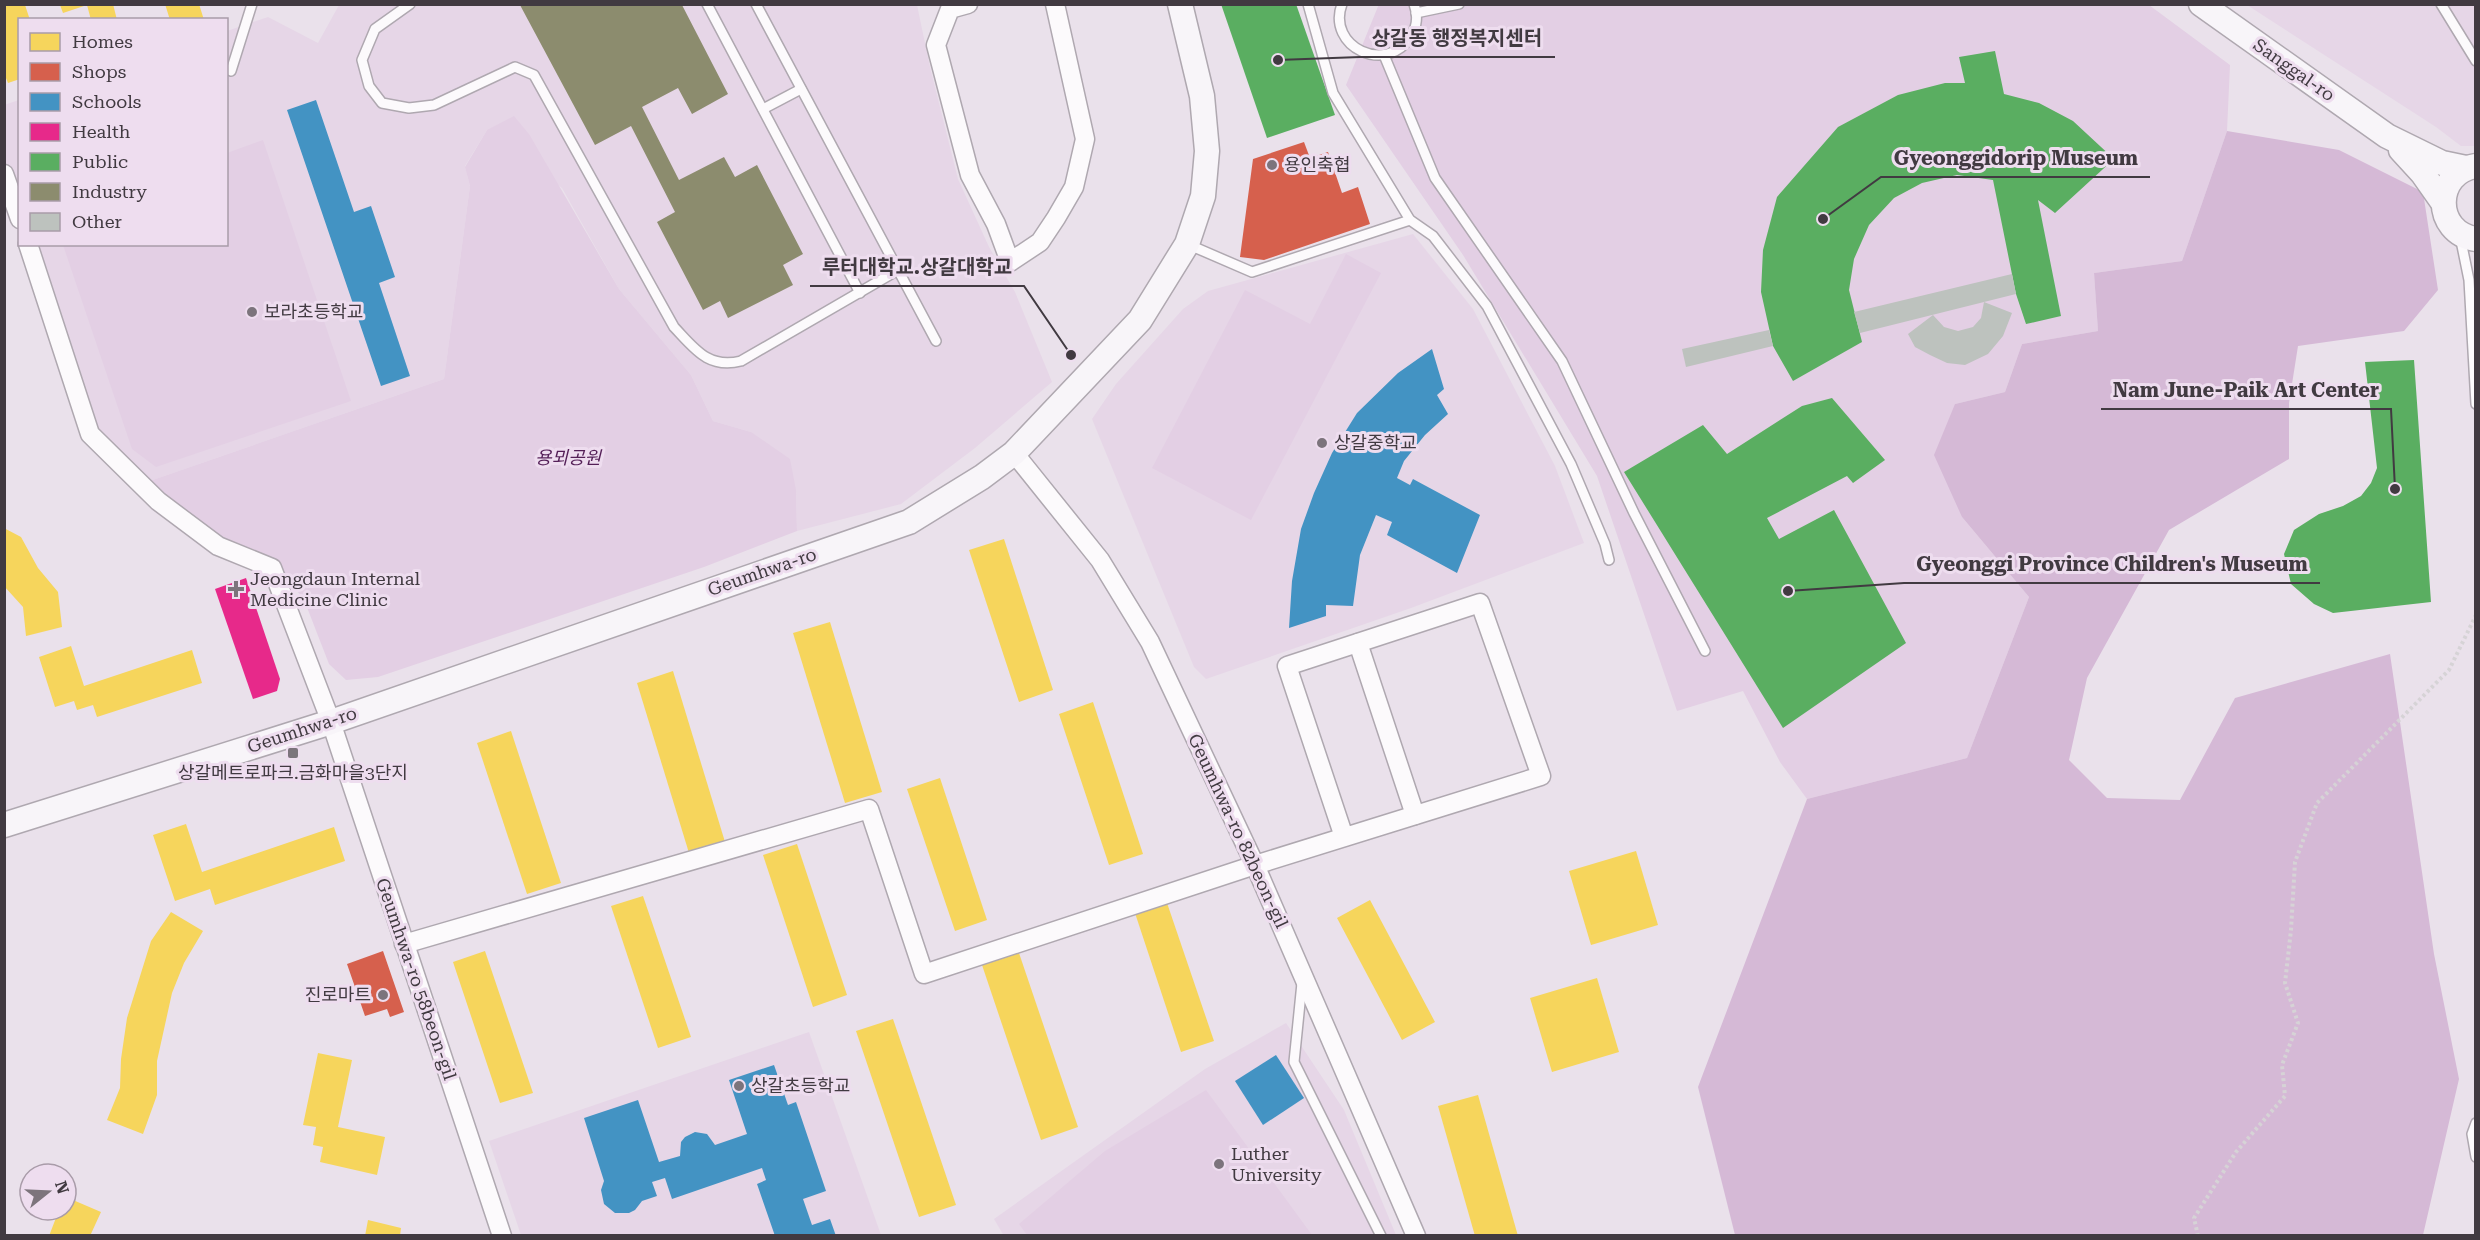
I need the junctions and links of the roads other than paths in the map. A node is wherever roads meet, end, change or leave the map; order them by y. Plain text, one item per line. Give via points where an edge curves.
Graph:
1 (252, 4) edge
2 (410, 4) edge
3 (707, 4) edge
4 (756, 4) edge
5 (968, 4) edge
6 (1054, 4) edge
7 (1180, 4) edge
8 (1308, 4) edge
9 (1342, 4) edge
10 (1459, 4) edge
11 (2441, 4) edge
12 (2207, 6) edge
13 (1415, 9) edge
14 (1384, 55) junction
15 (2475, 61) edge
16 (231, 71) dead end
17 (801, 89) junction
18 (763, 109) junction
19 (2387, 136) junction
20 (2471, 167) edge
21 (4, 174) edge
22 (2442, 201) junction
23 (18, 213) edge
24 (1410, 220) junction
25 (2468, 237) edge
26 (1187, 244) junction
27 (29, 246) edge
28 (898, 270) junction
29 (860, 292) junction
30 (936, 341) dead end
31 (2475, 404) edge
32 (1014, 453) junction
33 (1609, 560) dead end
34 (1358, 643) junction
35 (1704, 651) dead end
36 (331, 722) junction
37 (1415, 815) junction
38 (4, 825) edge
39 (1344, 837) junction
40 (1255, 865) junction
41 (404, 944) junction
42 (1303, 975) junction
43 (2475, 1123) edge
44 (2475, 1157) edge
45 (502, 1236) edge
46 (1381, 1236) edge
47 (1416, 1236) edge

1 - 16 lane
2 - 29 lane via 375,30 362,60 369,86 382,103 409,108 434,105 515,67 534,75 674,327 705,359 730,364 741,361
3 - 18 lane
4 - 17 lane
5 - 6 street via 950,9 936,45 970,175 996,224 1010,262 1040,242 1056,218 1074,187 1085,139
7 - 26 street, Geumhwa-ro via 1202,96 1207,151 1203,196
8 - 24 lane via 1334,93
9 - 14 lane via 1340,21 1350,44 1372,55
10 - 13 lane
11 - 15 lane
12 - 19 street, Sanggal-ro
13 - 14 lane via 1413,33 1406,44
14 - 35 lane via 1435,178 1562,361
17 - 18 lane
17 - 28 lane
18 - 29 lane
19 - 20 street, Sanggal-ro via 2442,163
19 - 22 street, Sanggal-ro
20 - 22 street via 2452,178
21 - 23 street
22 - 25 street, Sanggal-ro via 2445,218
24 - 26 lane via 1252,272
24 - 33 lane via 1433,236 1487,306 1571,464
25 - 31 lane
26 - 32 street, Geumhwa-ro via 1140,320
27 - 36 street, Geumhwa-ro 58beon-gil via 90,434 158,501 218,546 272,568
28 - 29 lane
28 - 30 lane
32 - 36 street, Geumhwa-ro via 909,522
32 - 40 street, Geumhwa-ro 82beon-gil via 1100,560 1150,642
34 - 37 street
34 - 37 street via 1480,603 1541,776
34 - 39 street via 1287,666
36 - 38 street, Geumhwa-ro
36 - 41 street, Geumhwa-ro 58beon-gil
37 - 39 street
39 - 40 street
40 - 41 street via 924,974 869,809
40 - 42 street, Geumhwa-ro 82beon-gil
41 - 45 street, Geumhwa-ro 58beon-gil
42 - 46 lane via 1294,1062
42 - 47 street, Geumhwa-ro 82beon-gil
43 - 44 lane

